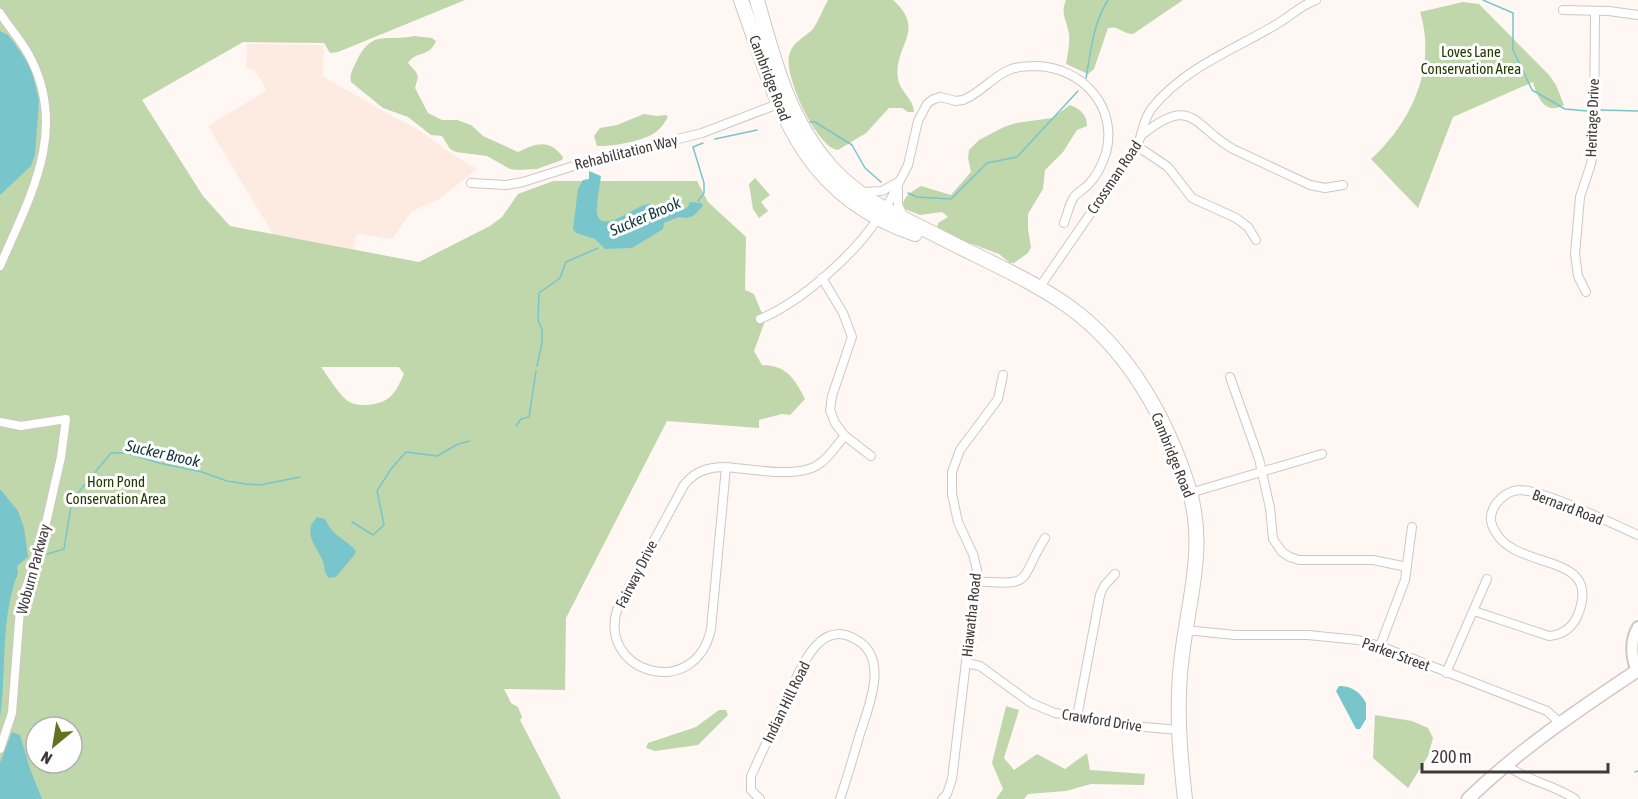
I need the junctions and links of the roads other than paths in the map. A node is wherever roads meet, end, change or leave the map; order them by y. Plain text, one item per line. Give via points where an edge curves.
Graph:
1 (741, 0) edge
2 (757, 0) edge
3 (1316, 0) edge
4 (1563, 10) dead end
5 (1595, 11) junction
6 (0, 13) edge
7 (1638, 15) edge
8 (759, 31) junction
9 (778, 105) junction
10 (1143, 134) junction
11 (1137, 146) junction
12 (845, 181) junction
13 (471, 183) dead end
14 (895, 184) junction
15 (1343, 185) dead end
16 (880, 212) junction
17 (909, 222) junction
18 (1064, 223) dead end
19 (1256, 240) dead end
20 (955, 245) junction
21 (0, 266) edge
22 (822, 278) junction
23 (1039, 288) junction
24 (1586, 292) dead end
25 (760, 319) dead end
26 (1003, 375) dead end
27 (1230, 377) dead end
28 (0, 422) edge
29 (845, 436) junction
30 (1322, 454) dead end
31 (872, 456) dead end
32 (726, 467) junction
33 (1262, 473) junction
34 (1190, 493) junction
35 (1412, 527) dead end
36 (1638, 535) edge
37 (1046, 538) dead end
38 (1407, 567) junction
39 (1115, 574) dead end
40 (1487, 579) dead end
41 (976, 581) junction
42 (1474, 610) junction
43 (1638, 627) edge
44 (1186, 630) junction
45 (1380, 646) junction
46 (966, 663) junction
47 (1637, 670) edge
48 (1446, 673) junction
49 (1077, 717) junction
50 (1559, 722) junction
51 (1180, 730) junction
52 (0, 749) edge
53 (1505, 764) junction
54 (760, 799) edge
55 (840, 799) edge
56 (942, 799) edge
57 (1185, 799) edge
58 (1468, 799) edge
59 (1575, 799) edge

1 - 8 highway, Cambridge Road
2 - 8 highway, Cambridge Road
3 - 10 street, Crossman Road via 1184,77 1150,111
4 - 5 street
5 - 7 street
5 - 24 street, Heritage Drive via 1594,144 1580,196 1575,254 1578,276
6 - 21 street via 31,58 43,92 46,120 42,162
8 - 9 highway, Cambridge Road via 765,73
8 - 12 highway, Cambridge Road via 797,119 821,155
9 - 13 street, Rehabilitation Way via 702,133 573,165 523,182
9 - 16 highway, Cambridge Road via 820,171 855,203
10 - 11 street, Crossman Road
10 - 15 street via 1169,117 1186,116 1202,123 1233,149 1305,184 1325,189
11 - 19 street via 1168,167 1192,198 1236,218
11 - 23 street, Crossman Road
12 - 14 street via 867,193
12 - 16 highway, Cambridge Road
14 - 16 street via 892,199
14 - 17 street via 899,209
14 - 18 street via 910,158 919,118 932,100 966,99 1009,70 1051,68 1074,76 1092,89 1103,106 1108,131 1099,171 1073,199
16 - 17 highway, Cambridge Road
16 - 20 highway, Cambridge Road via 909,231
16 - 22 street via 852,251
17 - 20 highway, Cambridge Road
20 - 23 highway, Cambridge Road
22 - 25 street
22 - 29 street via 852,335 830,403 833,420
23 - 34 highway, Cambridge Road via 1084,318 1129,367 1160,419
26 - 41 street, Hiawatha Road via 998,399 960,450 952,472 956,515 975,559
27 - 33 street
28 - 52 street, Woburn Parkway via 21,426 66,419 41,547 20,609 12,713
29 - 31 street
29 - 32 street, Fairway Drive via 825,459 808,470
30 - 33 street
32 - 32 street, Fairway Drive via 709,641 699,658 683,669 663,673 648,670 632,661 619,644 615,626 618,607 684,485 700,471
33 - 34 street
33 - 38 street via 1273,539 1287,556 1302,560 1381,560
34 - 44 highway, Cambridge Road via 1197,523 1197,549
35 - 38 street
36 - 42 street, Bernard Road via 1546,496 1526,490 1508,493 1491,516 1499,538 1512,548 1575,575 1583,586 1582,601 1570,628 1552,636
37 - 41 street via 1020,581
38 - 45 street
39 - 49 street via 1100,595
40 - 42 street
41 - 46 street, Hiawatha Road
42 - 48 street
43 - 47 street via 1632,649
44 - 45 street, Parker Street via 1335,637
44 - 51 highway, Cambridge Road via 1180,676
45 - 48 street, Parker Street
46 - 49 street, Crawford Drive via 980,666 1039,707
46 - 56 street, Hiawatha Road via 952,779
47 - 50 main road
48 - 50 street, Parker Street via 1548,712
49 - 51 street, Crawford Drive
50 - 53 main road
51 - 57 highway, Cambridge Road
53 - 58 main road
53 - 59 street via 1518,774
54 - 55 street, Indian Hill Road via 750,786 751,776 804,663 823,640 841,634 868,649 874,677

